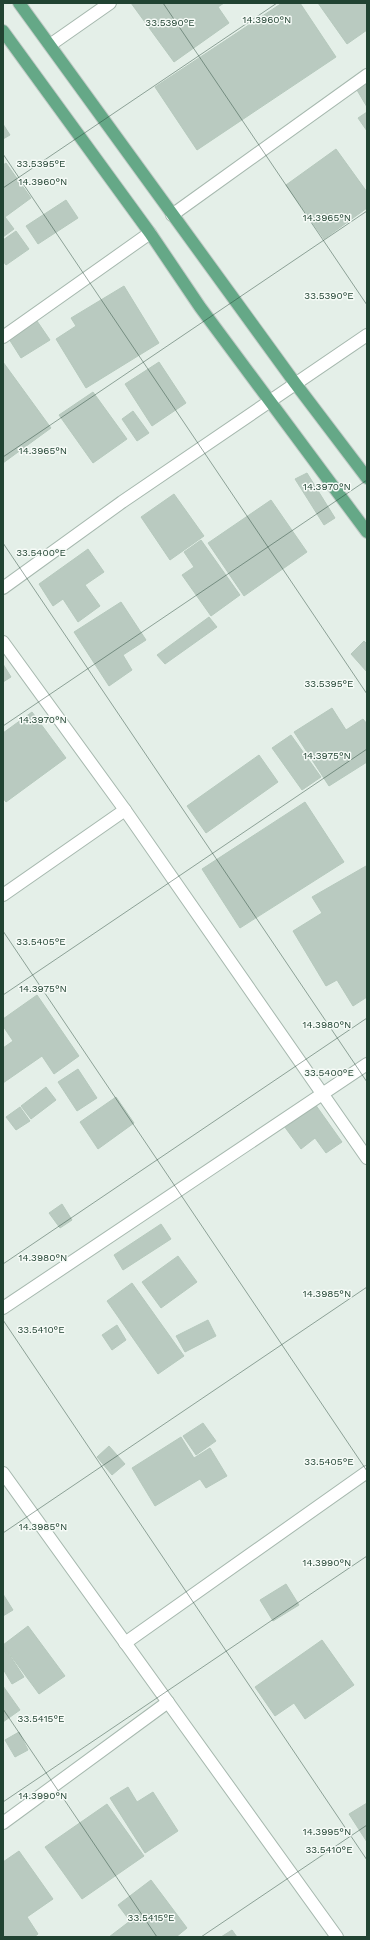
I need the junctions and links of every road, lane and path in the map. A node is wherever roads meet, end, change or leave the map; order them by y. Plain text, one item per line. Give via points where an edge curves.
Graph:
1 (20, 3) edge
2 (110, 3) edge
3 (3, 31) edge
4 (50, 45) junction
5 (367, 76) edge
6 (172, 215) junction
7 (150, 233) junction
8 (367, 335) edge
9 (3, 337) edge
10 (295, 383) junction
11 (270, 401) junction
12 (367, 478) edge
13 (367, 532) edge
14 (3, 588) edge
15 (3, 642) edge
16 (125, 810) junction
17 (3, 895) edge
18 (367, 1064) edge
19 (322, 1096) junction
20 (367, 1158) edge
21 (3, 1308) edge
22 (367, 1472) edge
23 (3, 1473) edge
24 (125, 1643) junction
25 (168, 1702) junction
26 (3, 1823) edge
27 (337, 1937) edge

1 - 4 main road
2 - 4 street
3 - 7 main road
4 - 6 main road
5 - 6 street
6 - 10 main road
7 - 9 street
7 - 11 main road via 200,307
8 - 10 street
10 - 11 street
10 - 12 main road
11 - 13 main road
11 - 14 street via 122,502
15 - 16 street
16 - 17 street
16 - 19 street
18 - 19 street
19 - 20 street
19 - 21 street
22 - 24 street
23 - 24 street
24 - 25 street
25 - 26 street
25 - 27 street

